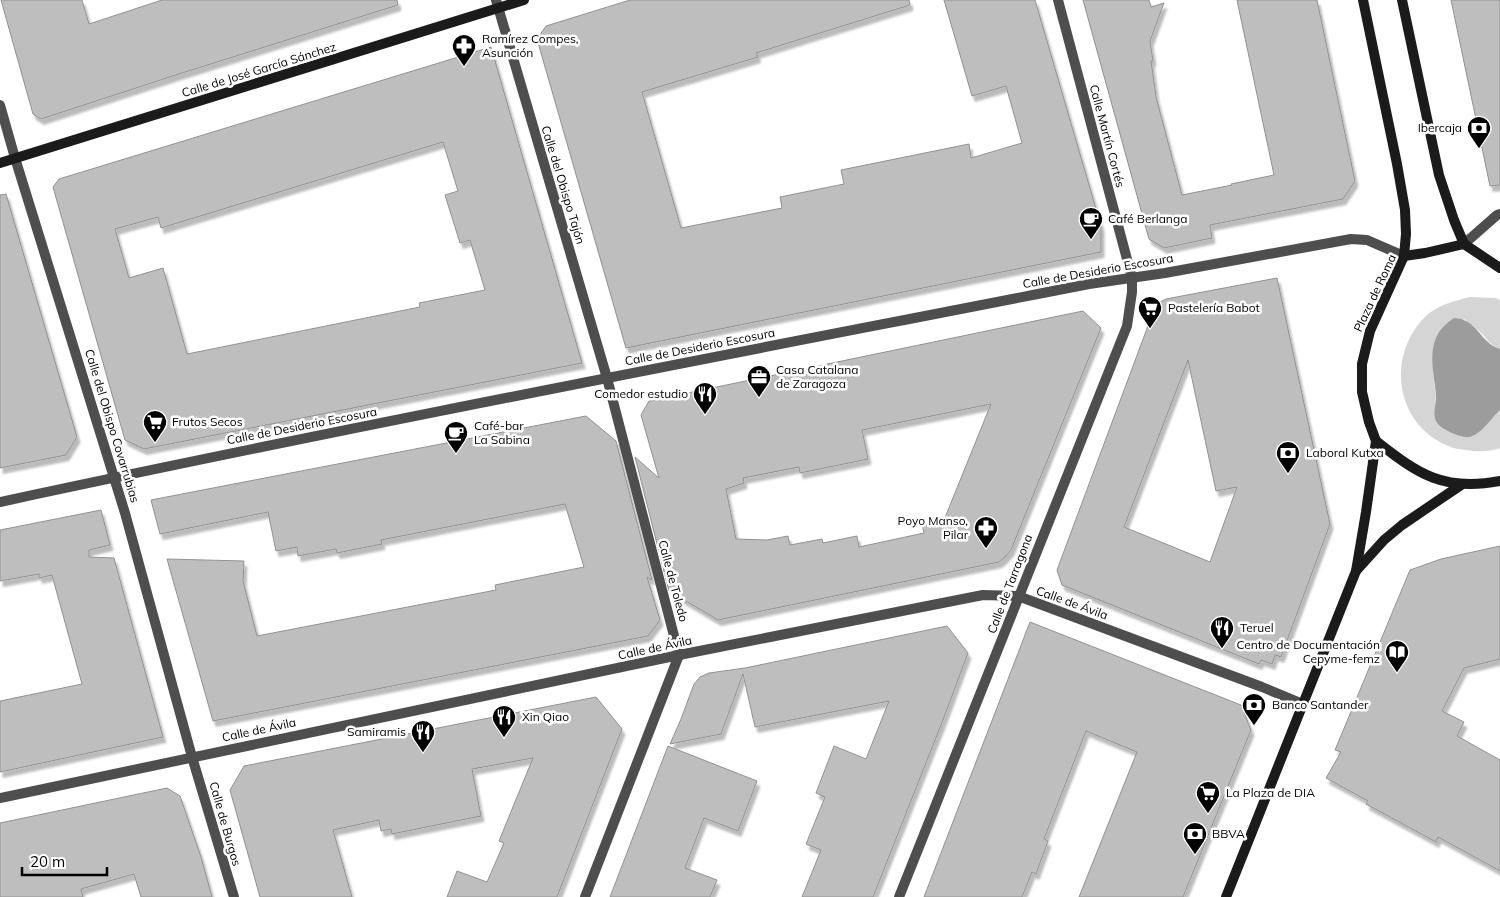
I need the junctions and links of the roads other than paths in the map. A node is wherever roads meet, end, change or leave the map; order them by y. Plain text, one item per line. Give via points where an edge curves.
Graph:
1 (524, 0) edge
2 (1058, 0) edge
3 (1363, 0) edge
4 (1402, 0) edge
5 (497, 4) edge
6 (0, 105) edge
7 (15, 158) junction
8 (0, 163) edge
9 (1500, 214) edge
10 (1464, 244) junction
11 (1404, 256) junction
12 (1500, 268) edge
13 (1132, 278) junction
14 (607, 378) junction
15 (1376, 441) junction
16 (115, 477) junction
17 (1500, 481) edge
18 (1461, 485) junction
19 (0, 502) edge
20 (1356, 571) junction
21 (1018, 596) junction
22 (680, 655) junction
23 (1304, 704) junction
24 (192, 757) junction
25 (0, 798) edge
26 (234, 897) edge
27 (585, 897) edge
28 (899, 897) edge
29 (1226, 897) edge

1 - 5 main road, Calle de José García Sánchez
2 - 13 street, Calle Martín Cortés
3 - 11 main road via 1405,210
4 - 10 main road via 1439,175
5 - 7 main road, Calle de José García Sánchez
5 - 14 street, Calle del Obispo Tajón
6 - 7 street, Calle del Obispo Covarrubias
7 - 8 main road, Calle de José García Sánchez
7 - 16 street, Calle del Obispo Covarrubias
9 - 10 street
10 - 11 main road, Plaza de Roma
10 - 12 main road
11 - 13 street, Calle de Desiderio Escosura via 1367,240 1351,239
11 - 15 main road, Plaza de Roma via 1370,331 1362,364 1362,392
13 - 14 street, Calle de Desiderio Escosura
13 - 21 street, Calle de Tarragona via 1122,341
14 - 16 street, Calle de Desiderio Escosura
14 - 22 street, Calle de Toledo
15 - 18 main road via 1434,479
15 - 20 main road, Plaza de Roma
16 - 19 street, Calle de Desiderio Escosura
16 - 24 street, Calle del Obispo Covarrubias
17 - 18 main road
18 - 20 main road via 1402,525
20 - 23 main road
21 - 22 street, Calle de Ávila via 983,595
21 - 23 street, Calle de Ávila
21 - 28 street, Calle de Tarragona
22 - 24 street, Calle de Ávila
22 - 27 street
23 - 29 main road
24 - 25 street, Calle de Ávila
24 - 26 street, Calle de Burgos

